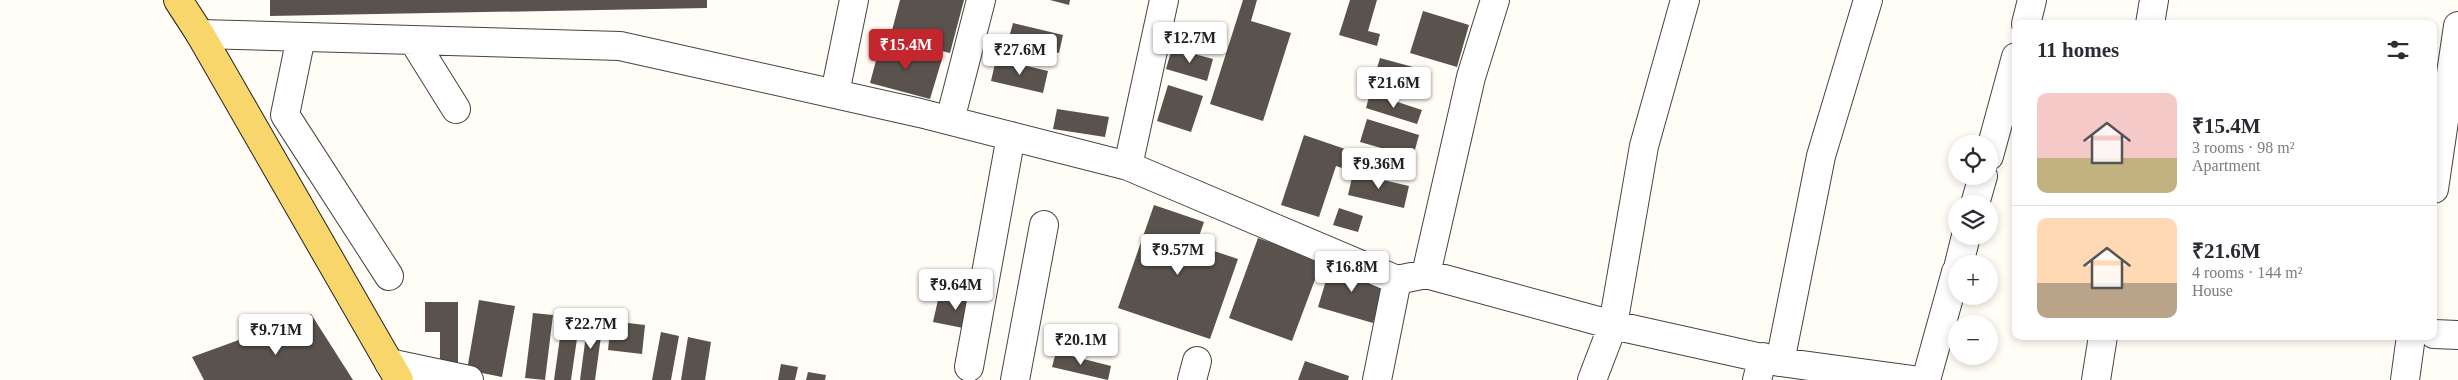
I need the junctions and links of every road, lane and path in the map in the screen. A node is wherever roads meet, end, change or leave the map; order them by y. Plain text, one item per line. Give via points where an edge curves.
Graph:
1 (178, 0) edge
2 (854, 0) edge
3 (981, 0) edge
4 (1164, 0) edge
5 (1685, 0) edge
6 (1868, 0) edge
7 (2032, 0) edge
8 (2154, 0) edge
9 (1490, 1) edge
10 (2027, 20) edge
11 (2151, 20) edge
12 (2458, 26) edge
13 (200, 34) junction
14 (301, 37) junction
15 (413, 40) junction
16 (2012, 72) edge
17 (835, 93) junction
18 (456, 109) dead end
19 (950, 120) junction
20 (2438, 131) edge
21 (1995, 135) edge
22 (1011, 136) junction
23 (2437, 146) edge
24 (1128, 166) junction
25 (1044, 224) dead end
26 (1426, 274) junction
27 (389, 276) dead end
28 (1396, 280) junction
29 (1948, 301) edge
30 (1613, 325) junction
31 (2437, 334) edge
32 (2458, 335) edge
33 (2102, 340) edge
34 (2410, 340) edge
35 (1767, 366) edge
36 (968, 367) dead end
37 (394, 372) edge
38 (469, 380) edge
39 (1015, 380) edge
40 (1377, 380) edge
41 (1592, 380) edge
42 (1913, 380) edge
43 (1926, 380) edge
44 (2096, 380) edge
45 (2405, 380) edge

1 - 13 main road
2 - 17 street
3 - 19 street
4 - 24 street
5 - 30 street via 1644,146
6 - 35 street via 1821,156
7 - 10 street
8 - 11 street
9 - 26 street
12 - 20 street
13 - 14 street
13 - 37 main road
14 - 15 street
14 - 27 street via 285,115
15 - 17 street via 620,46
15 - 18 street
16 - 21 street
17 - 19 street
19 - 22 street
20 - 23 street
22 - 24 street
22 - 36 street
24 - 28 street
25 - 39 street
26 - 28 street
26 - 30 street
28 - 40 street
29 - 43 street
30 - 35 street
30 - 41 street
31 - 32 street
33 - 44 street
34 - 45 street
35 - 42 street
37 - 38 street

